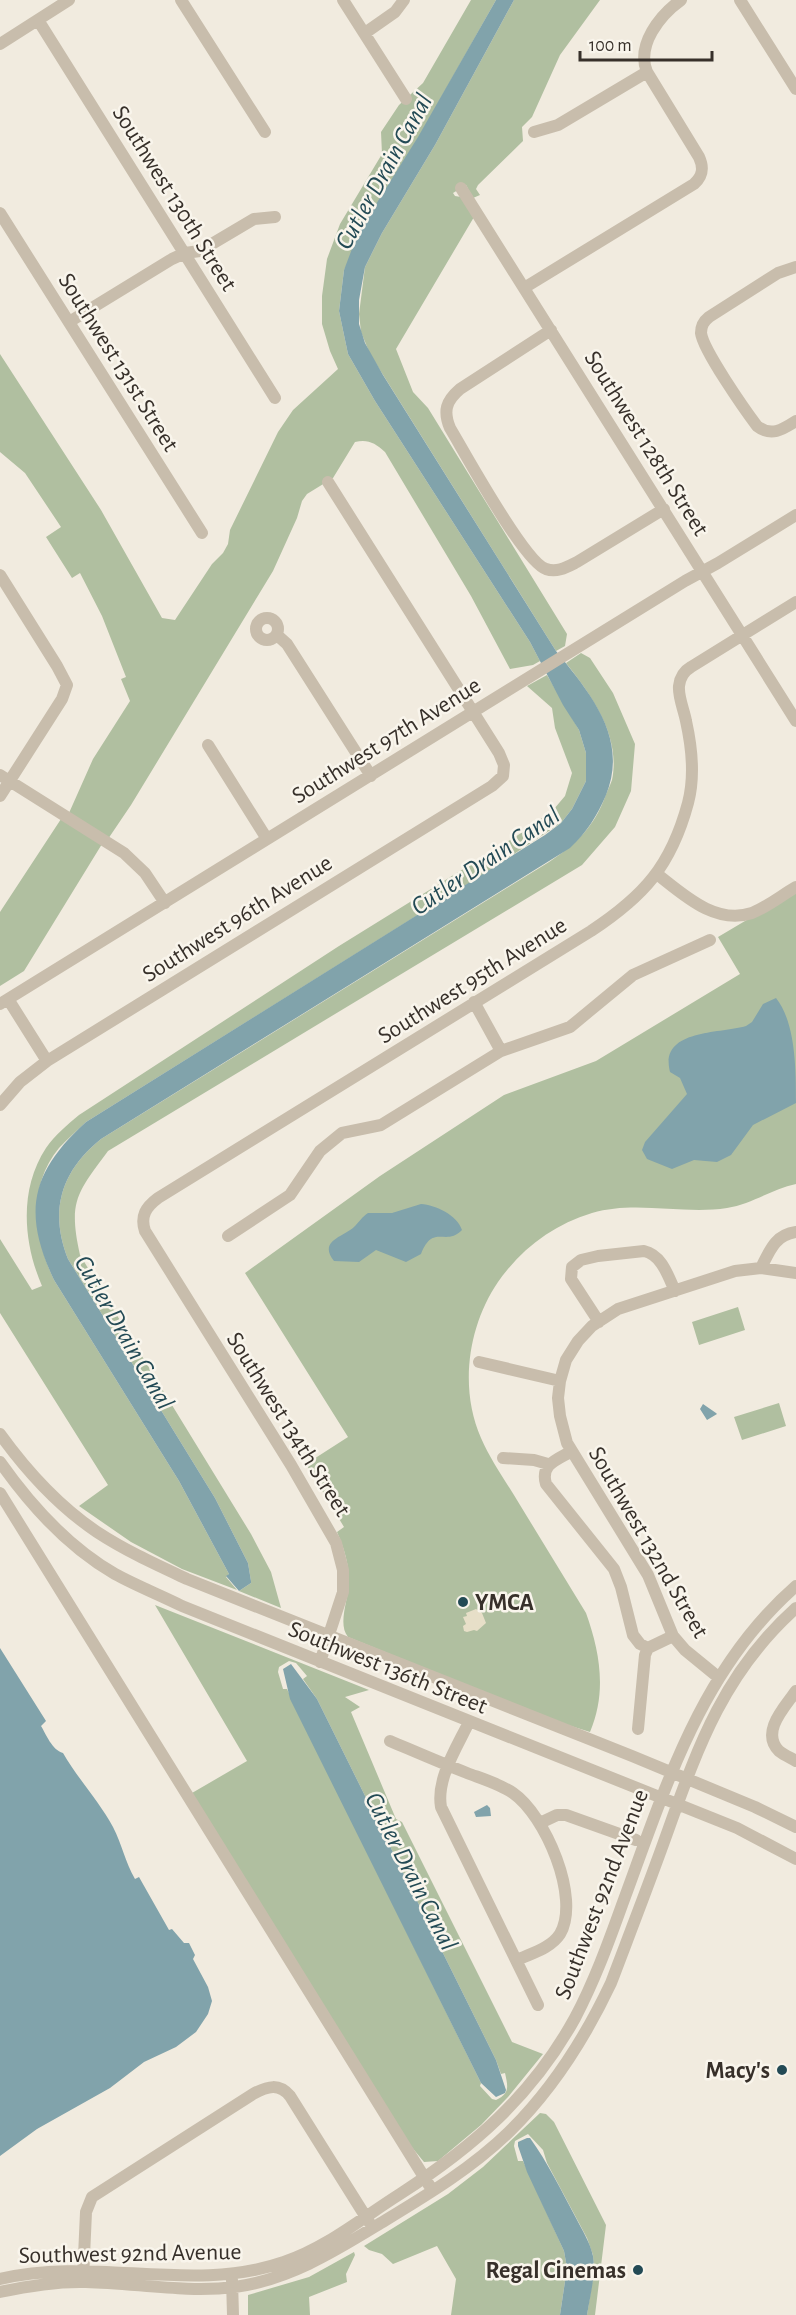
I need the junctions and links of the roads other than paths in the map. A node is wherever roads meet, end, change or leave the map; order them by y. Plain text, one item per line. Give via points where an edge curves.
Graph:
1 (69, 0) edge
2 (181, 0) edge
3 (344, 0) edge
4 (404, 0) edge
5 (681, 0) edge
6 (740, 0) edge
7 (38, 20) junction
8 (364, 33) junction
9 (0, 44) edge
10 (796, 65) edge
11 (785, 71) junction
12 (647, 72) junction
13 (796, 89) edge
14 (406, 99) dead end
15 (265, 132) dead end
16 (534, 132) dead end
17 (461, 188) dead end
18 (0, 213) edge
19 (275, 217) dead end
20 (185, 253) junction
21 (796, 267) edge
22 (524, 288) junction
23 (69, 321) junction
24 (551, 330) junction
25 (275, 398) dead end
26 (796, 421) edge
27 (327, 482) dead end
28 (664, 509) junction
29 (796, 515) edge
30 (202, 533) dead end
31 (702, 572) junction
32 (0, 575) edge
33 (796, 602) edge
34 (277, 635) dead end
35 (742, 635) junction
36 (473, 712) junction
37 (796, 721) edge
38 (208, 745) dead end
39 (370, 776) junction
40 (5, 778) edge
41 (0, 796) edge
42 (267, 839) junction
43 (657, 874) junction
44 (796, 886) edge
45 (165, 903) junction
46 (710, 940) dead end
47 (4, 1001) edge
48 (474, 1002) junction
49 (501, 1051) junction
50 (47, 1061) junction
51 (0, 1105) edge
52 (142, 1221) joint
53 (796, 1232) edge
54 (228, 1236) dead end
55 (761, 1268) junction
56 (796, 1273) edge
57 (675, 1291) junction
58 (599, 1322) junction
59 (479, 1362) dead end
60 (560, 1380) junction
61 (0, 1434) edge
62 (572, 1451) junction
63 (503, 1458) dead end
64 (0, 1462) edge
65 (548, 1464) junction
66 (0, 1493) edge
67 (796, 1586) edge
68 (796, 1608) edge
69 (329, 1636) junction
70 (673, 1636) junction
71 (648, 1648) junction
72 (320, 1662) junction
73 (718, 1677) junction
74 (796, 1691) edge
75 (469, 1722) junction
76 (638, 1729) dead end
77 (390, 1741) dead end
78 (796, 1761) edge
79 (448, 1766) junction
80 (671, 1773) junction
81 (687, 1780) junction
82 (661, 1798) junction
83 (678, 1805) junction
84 (540, 1823) junction
85 (796, 1827) edge
86 (636, 1840) dead end
87 (796, 1859) edge
88 (518, 1960) junction
89 (538, 2005) dead end
90 (425, 2178) junction
91 (432, 2191) junction
92 (365, 2217) junction
93 (372, 2229) junction
94 (83, 2276) junction
95 (0, 2279) edge
96 (232, 2281) junction
97 (0, 2292) edge
98 (233, 2315) edge

1 - 7 street
2 - 15 street
3 - 8 street
4 - 8 street via 395,12
5 - 12 street via 663,16 649,40 643,60
6 - 11 street
7 - 9 street
7 - 20 street, Southwest 130th Street
8 - 14 street
10 - 11 street
11 - 13 street
12 - 16 street via 558,124
12 - 22 street via 699,157 702,174 694,184
17 - 22 street, Southwest 128th Street
18 - 23 street, Southwest 131st Street
19 - 20 street via 254,219 200,251
20 - 23 street
20 - 25 street, Southwest 130th Street
21 - 26 street via 783,270 709,317 701,327 705,344 760,429 773,433
22 - 24 street, Southwest 128th Street
23 - 30 street, Southwest 131st Street
24 - 28 street, Southwest 128th Street
24 - 28 street via 460,389 449,400 446,415 450,428 519,541 533,561 545,569 557,570
27 - 36 street
28 - 31 street, Southwest 128th Street
29 - 31 street, Southwest 97th Avenue
31 - 35 street, Southwest 128th Street
31 - 36 street, Southwest 97th Avenue
32 - 40 street via 66,685 62,699
33 - 35 street
34 - 39 street via 287,644
35 - 37 street, Southwest 128th Street
35 - 43 street, Southwest 95th Avenue via 682,676 679,686 690,746 690,788 675,841
36 - 39 street, Southwest 97th Avenue
36 - 50 street, Southwest 96th Avenue via 504,765 503,776 492,786
38 - 42 street
39 - 42 street, Southwest 97th Avenue
40 - 41 street
40 - 45 street via 129,857
42 - 45 street, Southwest 97th Avenue
43 - 44 street via 704,908 724,915 754,912
43 - 48 street, Southwest 95th Avenue via 616,915
45 - 47 street, Southwest 97th Avenue
46 - 49 street via 631,976 570,1027
47 - 50 street
48 - 49 street
48 - 52 street, Southwest 95th Avenue via 158,1198 146,1208
49 - 54 street via 381,1125 342,1133 320,1151 290,1195
50 - 51 street, Southwest 96th Avenue via 20,1082
52 - 69 street, Southwest 134th Street via 148,1237 334,1537 343,1585
53 - 55 street via 777,1240
55 - 56 street
55 - 57 street, Southwest 132nd Street via 735,1271
57 - 58 street, Southwest 132nd Street via 618,1309
57 - 58 street via 651,1253 581,1260 572,1267 572,1279
58 - 60 street, Southwest 132nd Street via 574,1347
59 - 60 street
60 - 62 street, Southwest 132nd Street via 560,1416
61 - 69 street, Southwest 136th Street via 34,1476 96,1531 187,1579
62 - 65 street
62 - 70 street, Southwest 132nd Street via 648,1575
63 - 65 street
64 - 72 street, Southwest 136th Street via 42,1515 76,1547 114,1573 182,1606
65 - 71 street via 544,1472 546,1484 614,1569 633,1635
66 - 90 street
67 - 73 street, Southwest 92nd Avenue via 762,1618
68 - 81 street, Southwest 92nd Avenue via 751,1654 731,1684 700,1744
69 - 72 street, Southwest 134th Street
69 - 80 street, Southwest 136th Street
70 - 71 street
70 - 73 street, Southwest 132nd Street
71 - 76 street
72 - 75 street, Southwest 136th Street
73 - 80 street, Southwest 92nd Avenue
74 - 78 street via 771,1736 780,1752
75 - 79 street
75 - 82 street, Southwest 136th Street
77 - 79 street
79 - 84 street via 509,1790
79 - 88 street via 440,1795 441,1807
80 - 81 street, Southwest 136th Street
80 - 82 street, Southwest 92nd Avenue
81 - 83 street, Southwest 92nd Avenue
81 - 85 street, Southwest 136th Street
82 - 83 street, Southwest 136th Street
82 - 90 street, Southwest 92nd Avenue via 600,1965 561,2041 501,2117 464,2151
83 - 87 street, Southwest 136th Street via 737,1828
83 - 91 street, Southwest 92nd Avenue via 611,1983 576,2049 552,2084 507,2134
84 - 86 street via 558,1814 566,1815
84 - 88 street via 563,1876 565,1919 554,1941
88 - 89 street
90 - 91 street
90 - 92 street, Southwest 92nd Avenue
91 - 93 street, Southwest 92nd Avenue
92 - 93 street
92 - 94 street via 290,2096 274,2086 253,2094 94,2195 86,2212
92 - 96 street, Southwest 92nd Avenue via 303,2255
93 - 96 street, Southwest 92nd Avenue via 296,2270 258,2283
94 - 95 street, Southwest 92nd Avenue via 51,2271
94 - 96 street, Southwest 92nd Avenue
94 - 97 street, Southwest 92nd Avenue
96 - 98 street

